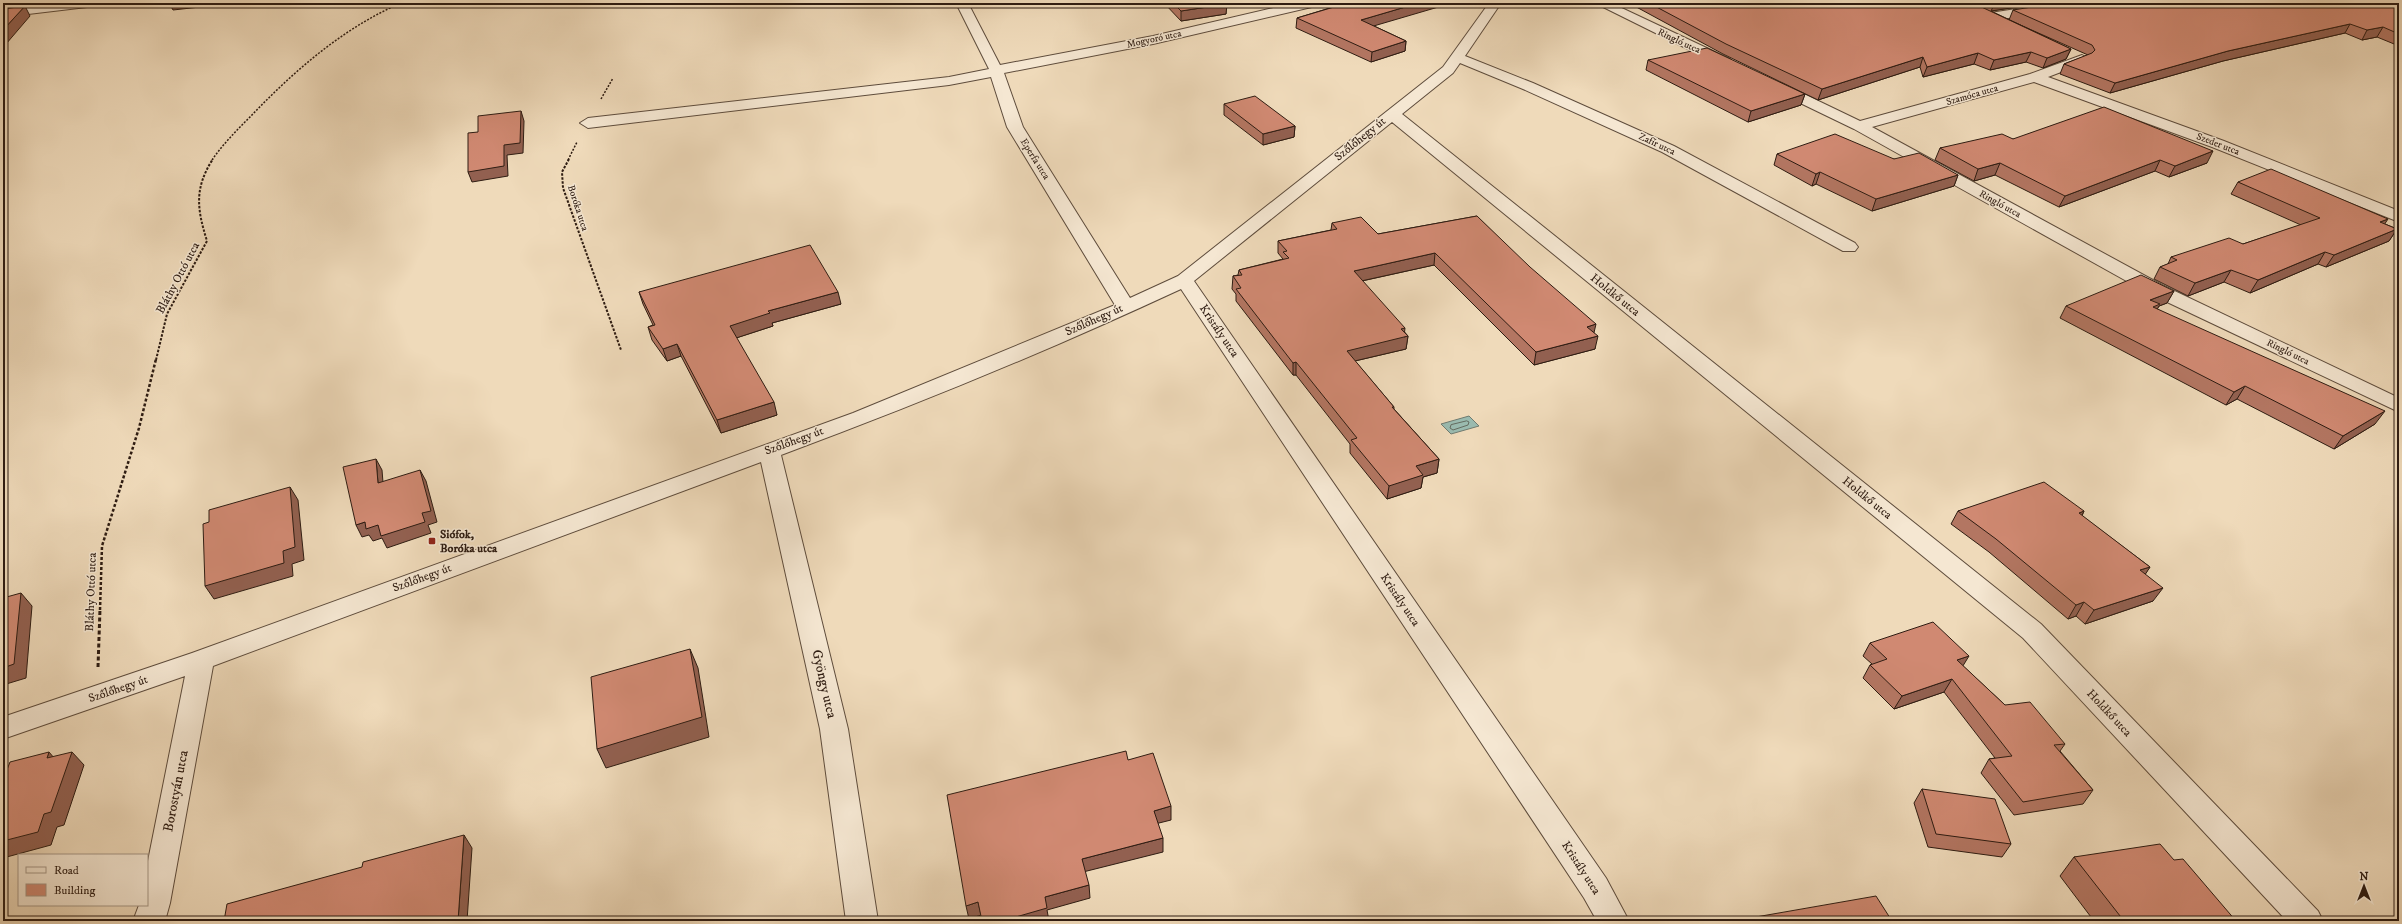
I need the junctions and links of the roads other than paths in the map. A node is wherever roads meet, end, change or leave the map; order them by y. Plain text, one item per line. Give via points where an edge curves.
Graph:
1 (87, 3) edge
2 (962, 3) edge
3 (1260, 3) edge
4 (1311, 3) edge
5 (1495, 3) edge
6 (1600, 3) edge
7 (2078, 3) edge
8 (1977, 12) edge
9 (3, 13) edge
10 (1272, 13) junction
11 (1990, 17) junction
12 (2011, 27) edge
13 (2068, 53) edge
14 (1456, 57) junction
15 (1737, 68) edge
16 (996, 71) junction
17 (2035, 77) junction
18 (1759, 78) edge
19 (1392, 114) junction
20 (588, 123) road end
21 (1859, 126) junction
22 (2399, 216) edge
23 (1849, 247) dead end
24 (1184, 280) junction
25 (1125, 306) junction
26 (2399, 406) edge
27 (769, 450) junction
28 (201, 660) junction
29 (3, 728) edge
30 (149, 921) edge
31 (862, 921) edge
32 (1613, 921) edge
33 (2307, 921) edge

1 - 9 street
2 - 16 street, Eperfa utca
3 - 10 street
4 - 10 street, Mogyoró utca
5 - 14 street, Szőlőhegy út
6 - 15 street, Ringló utca
7 - 11 street
8 - 11 street
10 - 16 street, Mogyoró utca
11 - 12 street
13 - 17 street, Szamóca utca via 2082,59
14 - 19 street, Szőlőhegy út via 1448,70
14 - 23 street, Zafír utca via 1528,86 1668,149
16 - 20 street, Mogyoró utca via 949,81
16 - 25 street, Eperfa utca via 1016,128
17 - 21 street, Szamóca utca
17 - 22 street, Szeder utca via 2218,144
18 - 21 street, Ringló utca
19 - 24 street, Szőlőhegy út
19 - 33 street, Holdkő utca via 2032,631
21 - 26 street, Ringló utca via 2155,289
24 - 25 street, Szőlőhegy út
24 - 32 street, Kristály utca via 1595,888
25 - 27 street, Szőlőhegy út via 1100,319 867,415
27 - 28 street, Szőlőhegy út
27 - 31 street, Gyöngy utca via 834,729
28 - 29 street, Szőlőhegy út
28 - 30 street, Borostyán utca via 155,903

